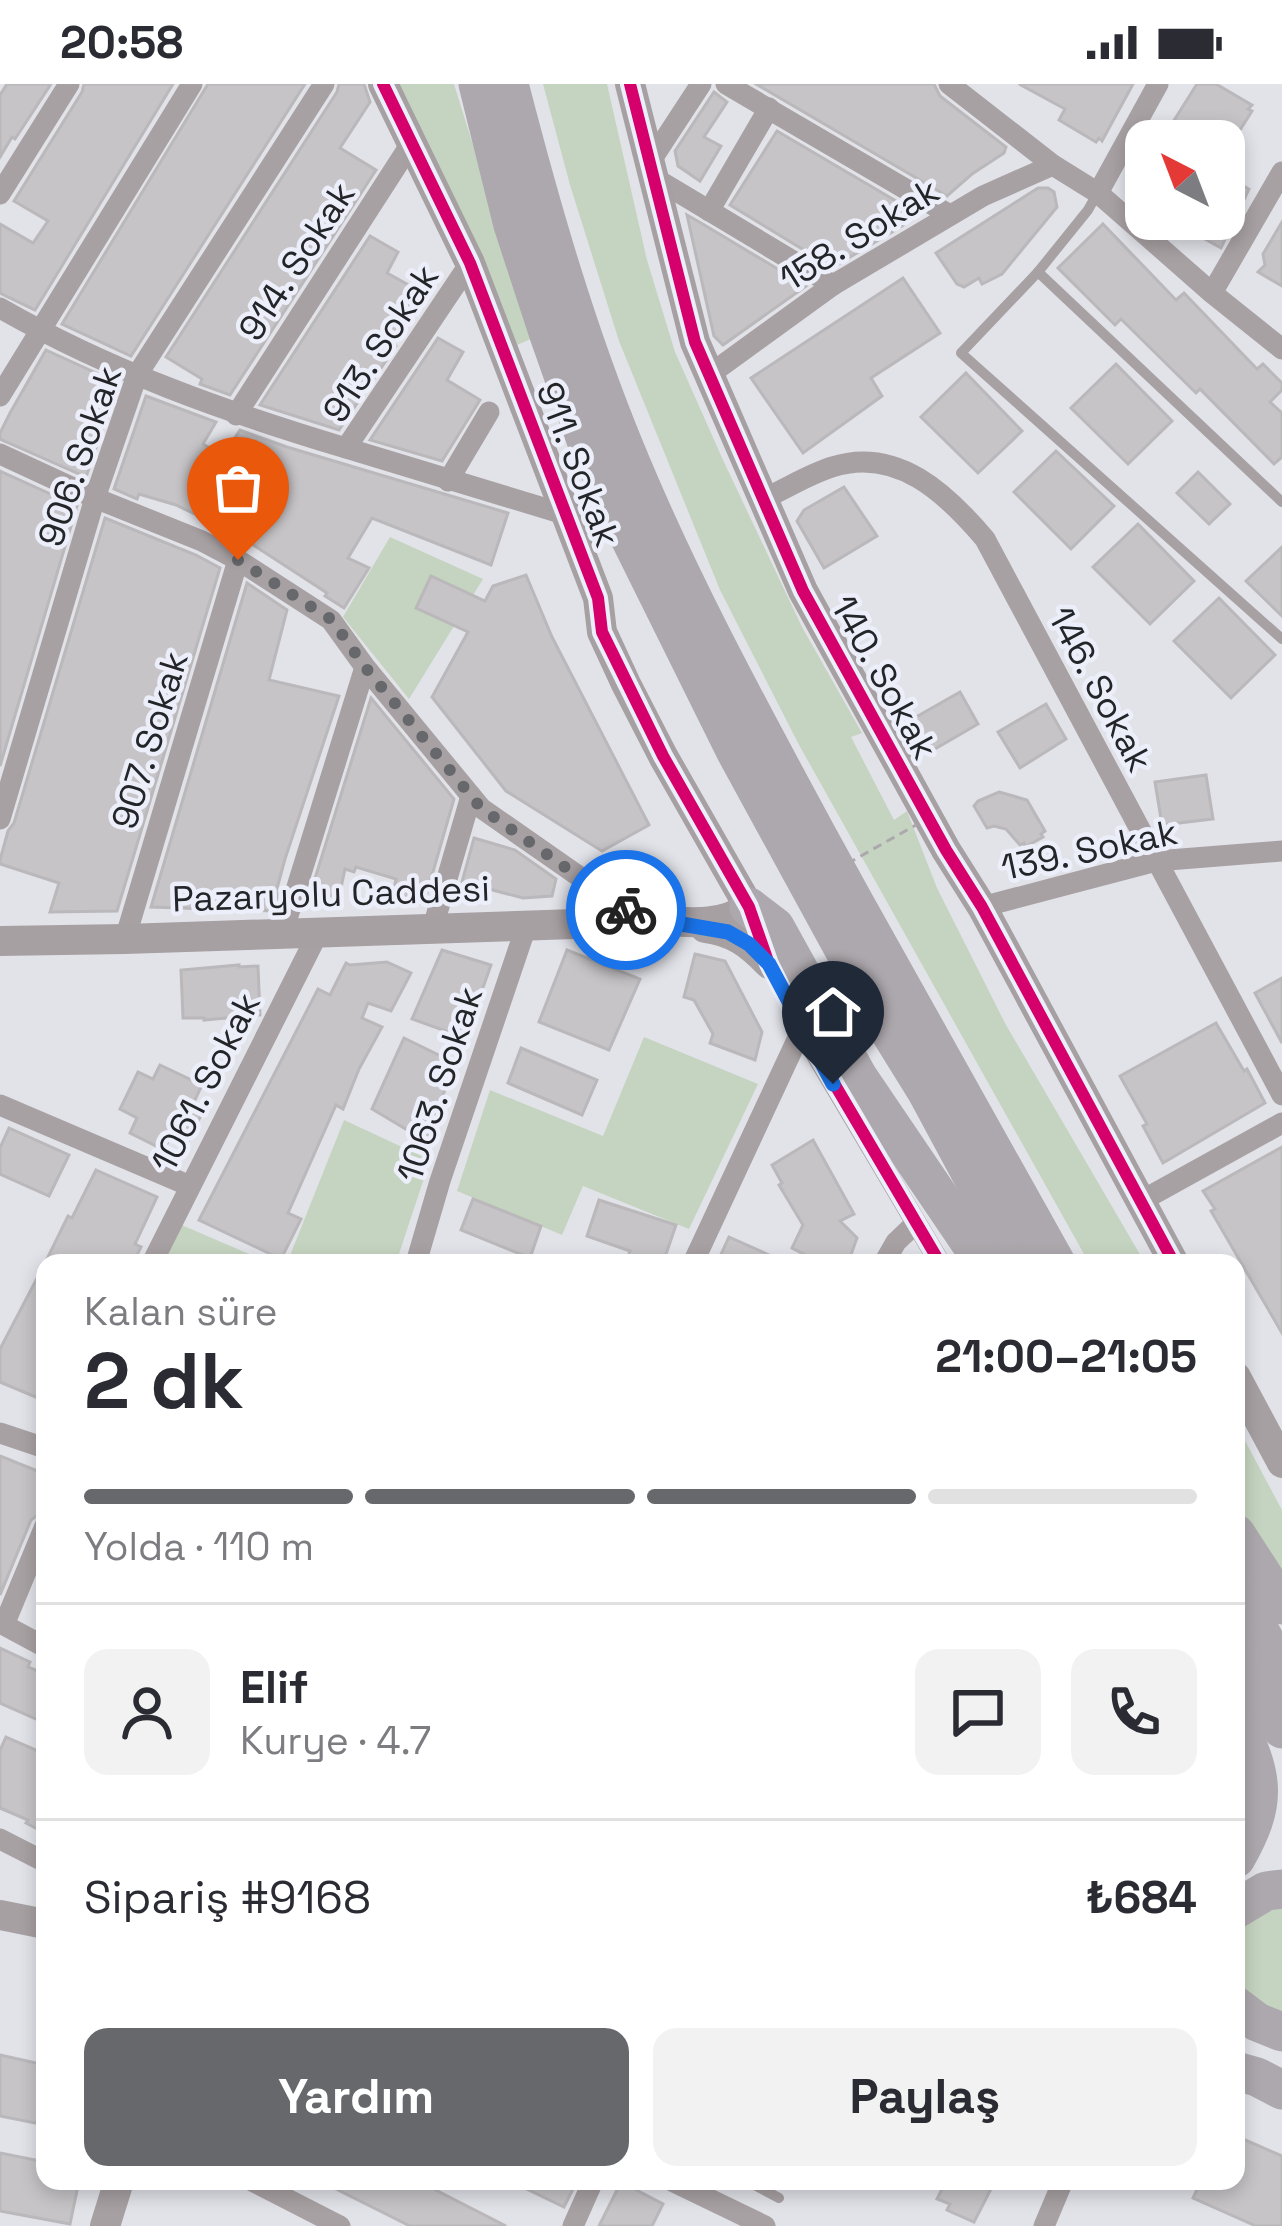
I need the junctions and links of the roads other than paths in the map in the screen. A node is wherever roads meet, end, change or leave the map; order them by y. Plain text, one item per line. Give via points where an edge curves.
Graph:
1 (69, 84) edge
2 (192, 84) edge
3 (323, 84) edge
4 (383, 84) edge
5 (478, 84) edge
6 (509, 84) edge
7 (630, 84) edge
8 (701, 84) edge
9 (726, 84) edge
10 (949, 84) edge
11 (1158, 84) edge
12 (769, 108) junction
13 (412, 142) junction
14 (1053, 165) junction
15 (651, 169) junction
16 (1282, 172) edge
17 (1098, 193) junction
18 (0, 194) edge
19 (709, 211) junction
20 (950, 215) junction
21 (470, 263) junction
22 (1038, 272) junction
23 (833, 285) junction
24 (1212, 293) junction
25 (0, 308) edge
26 (39, 330) junction
27 (1282, 349) edge
28 (709, 375) junction
29 (136, 376) junction
30 (0, 396) edge
31 (489, 412) dead end
32 (236, 415) junction
33 (346, 448) junction
34 (0, 454) edge
35 (448, 481) junction
36 (95, 498) junction
37 (763, 499) junction
38 (1282, 502) edge
39 (567, 515) junction
40 (238, 560) junction
41 (598, 598) junction
42 (1282, 639) edge
43 (365, 667) junction
44 (471, 796) junction
45 (0, 819) edge
46 (1282, 851) edge
47 (724, 862) junction
48 (1156, 862) junction
49 (982, 907) junction
50 (749, 908) junction
51 (653, 921) junction
52 (526, 926) junction
53 (433, 927) junction
54 (832, 928) junction
55 (319, 931) junction
56 (284, 932) junction
57 (125, 939) junction
58 (0, 940) edge
59 (769, 964) junction
60 (802, 1029) junction
61 (1282, 1095) edge
62 (0, 1105) edge
63 (1282, 1123) edge
64 (190, 1186) junction
65 (1014, 1187) junction
66 (1141, 1201) junction
67 (916, 1223) junction
68 (156, 1254) edge
69 (419, 1254) edge
70 (697, 1254) edge
71 (889, 1254) edge
72 (935, 1254) edge
73 (978, 1254) edge
74 (988, 1254) edge
75 (1014, 1254) edge
76 (1051, 1254) edge
77 (1070, 1254) edge
78 (1169, 1254) edge
79 (1245, 1394) edge
80 (0, 1433) edge
81 (36, 1445) edge
82 (1282, 1462) edge
83 (36, 1548) edge
84 (1245, 1548) edge
85 (1245, 1604) edge
86 (1282, 1605) edge
87 (36, 1642) edge
88 (1245, 1662) edge
89 (1282, 1672) edge
90 (1245, 1716) edge
91 (1282, 1729) edge
92 (1245, 1741) edge
93 (1282, 1785) edge
94 (0, 1839) edge
95 (1245, 1840) edge
96 (36, 1857) edge
97 (1282, 1889) edge
98 (1245, 1904) edge
99 (36, 1910) edge
100 (0, 1911) edge
101 (36, 1921) edge
102 (1245, 2013) edge
103 (1282, 2032) edge
104 (1245, 2036) edge
105 (1282, 2042) edge
106 (1245, 2060) edge
107 (1282, 2065) edge
108 (1245, 2074) edge
109 (1282, 2090) edge
110 (116, 2190) edge
111 (270, 2190) edge
112 (589, 2190) edge
113 (691, 2190) edge
114 (764, 2190) edge
115 (1059, 2190) edge
116 (779, 2198) dead end
117 (105, 2226) edge
118 (340, 2226) edge
119 (573, 2226) edge
120 (765, 2226) edge
121 (1043, 2226) edge

1 - 18 street
2 - 26 street
3 - 29 street, 906. Sokak
4 - 13 street, 911. Sokak
5 - 54 highway via 513,225 586,440 674,630
6 - 65 highway via 568,296 680,571
7 - 15 street, 140. Sokak
8 - 15 street
9 - 12 street
10 - 14 street
11 - 17 street
12 - 19 street
12 - 20 street
13 - 21 street, 911. Sokak
13 - 32 street, 914. Sokak
14 - 17 street
14 - 20 street, 158. Sokak
15 - 19 street
15 - 28 street, 140. Sokak
16 - 24 street
17 - 22 lane
17 - 24 street
19 - 23 street
20 - 23 street, 158. Sokak
21 - 33 street, 913. Sokak
21 - 39 street, 911. Sokak
22 - 38 lane
22 - 42 lane via 961,353
23 - 28 street, 158. Sokak
24 - 27 street
25 - 26 street
26 - 29 street
26 - 30 street
28 - 37 street, 140. Sokak
29 - 32 street
29 - 36 street, 906. Sokak
31 - 35 street
32 - 33 street
33 - 35 street, 913. Sokak
34 - 36 street
35 - 39 street, 913. Sokak
36 - 40 street
36 - 45 street, 906. Sokak
37 - 48 street, 146. Sokak via 834,466 875,462 920,477 955,504 985,539
37 - 49 street, 140. Sokak via 803,591
39 - 41 street, 911. Sokak
40 - 43 street via 332,620
40 - 57 street, 907. Sokak
41 - 47 street, 911. Sokak via 602,632 626,684
41 - 50 street, 911. Sokak via 743,870
43 - 44 street
43 - 56 street
44 - 51 street
44 - 53 street
46 - 48 street, 139. Sokak
47 - 50 street, 911. Sokak
47 - 51 street via 714,898 686,917
48 - 49 street, 139. Sokak
48 - 61 street, 146. Sokak
49 - 66 street, 140. Sokak
50 - 51 street via 715,921
50 - 59 street
50 - 73 highway via 775,926 858,1077
51 - 52 street, Pazaryolu Caddesi
51 - 59 street via 728,932
52 - 53 street, Pazaryolu Caddesi
52 - 69 street, 1063. Sokak
53 - 55 street, Pazaryolu Caddesi
54 - 74 highway via 860,1020
54 - 75 highway
55 - 56 street, Pazaryolu Caddesi
55 - 64 street, 1061. Sokak
56 - 57 street, Pazaryolu Caddesi
57 - 58 street, Pazaryolu Caddesi
59 - 60 street
60 - 67 street
60 - 70 street
62 - 64 street
63 - 66 street
64 - 68 street, 1061. Sokak
65 - 76 highway
65 - 77 highway
66 - 78 street, 140. Sokak
67 - 71 street
67 - 72 street
79 - 82 street
80 - 81 street
83 - 87 street via 4,1625
84 - 86 highway
85 - 89 highway
88 - 91 highway
90 - 93 highway
92 - 95 highway via 1260,1789
94 - 96 street
97 - 98 highway
99 - 100 street
100 - 101 street
102 - 103 highway
104 - 105 street
106 - 107 street
108 - 109 highway
110 - 117 street
111 - 118 street
112 - 119 street
113 - 120 street
114 - 116 lane
115 - 121 street

